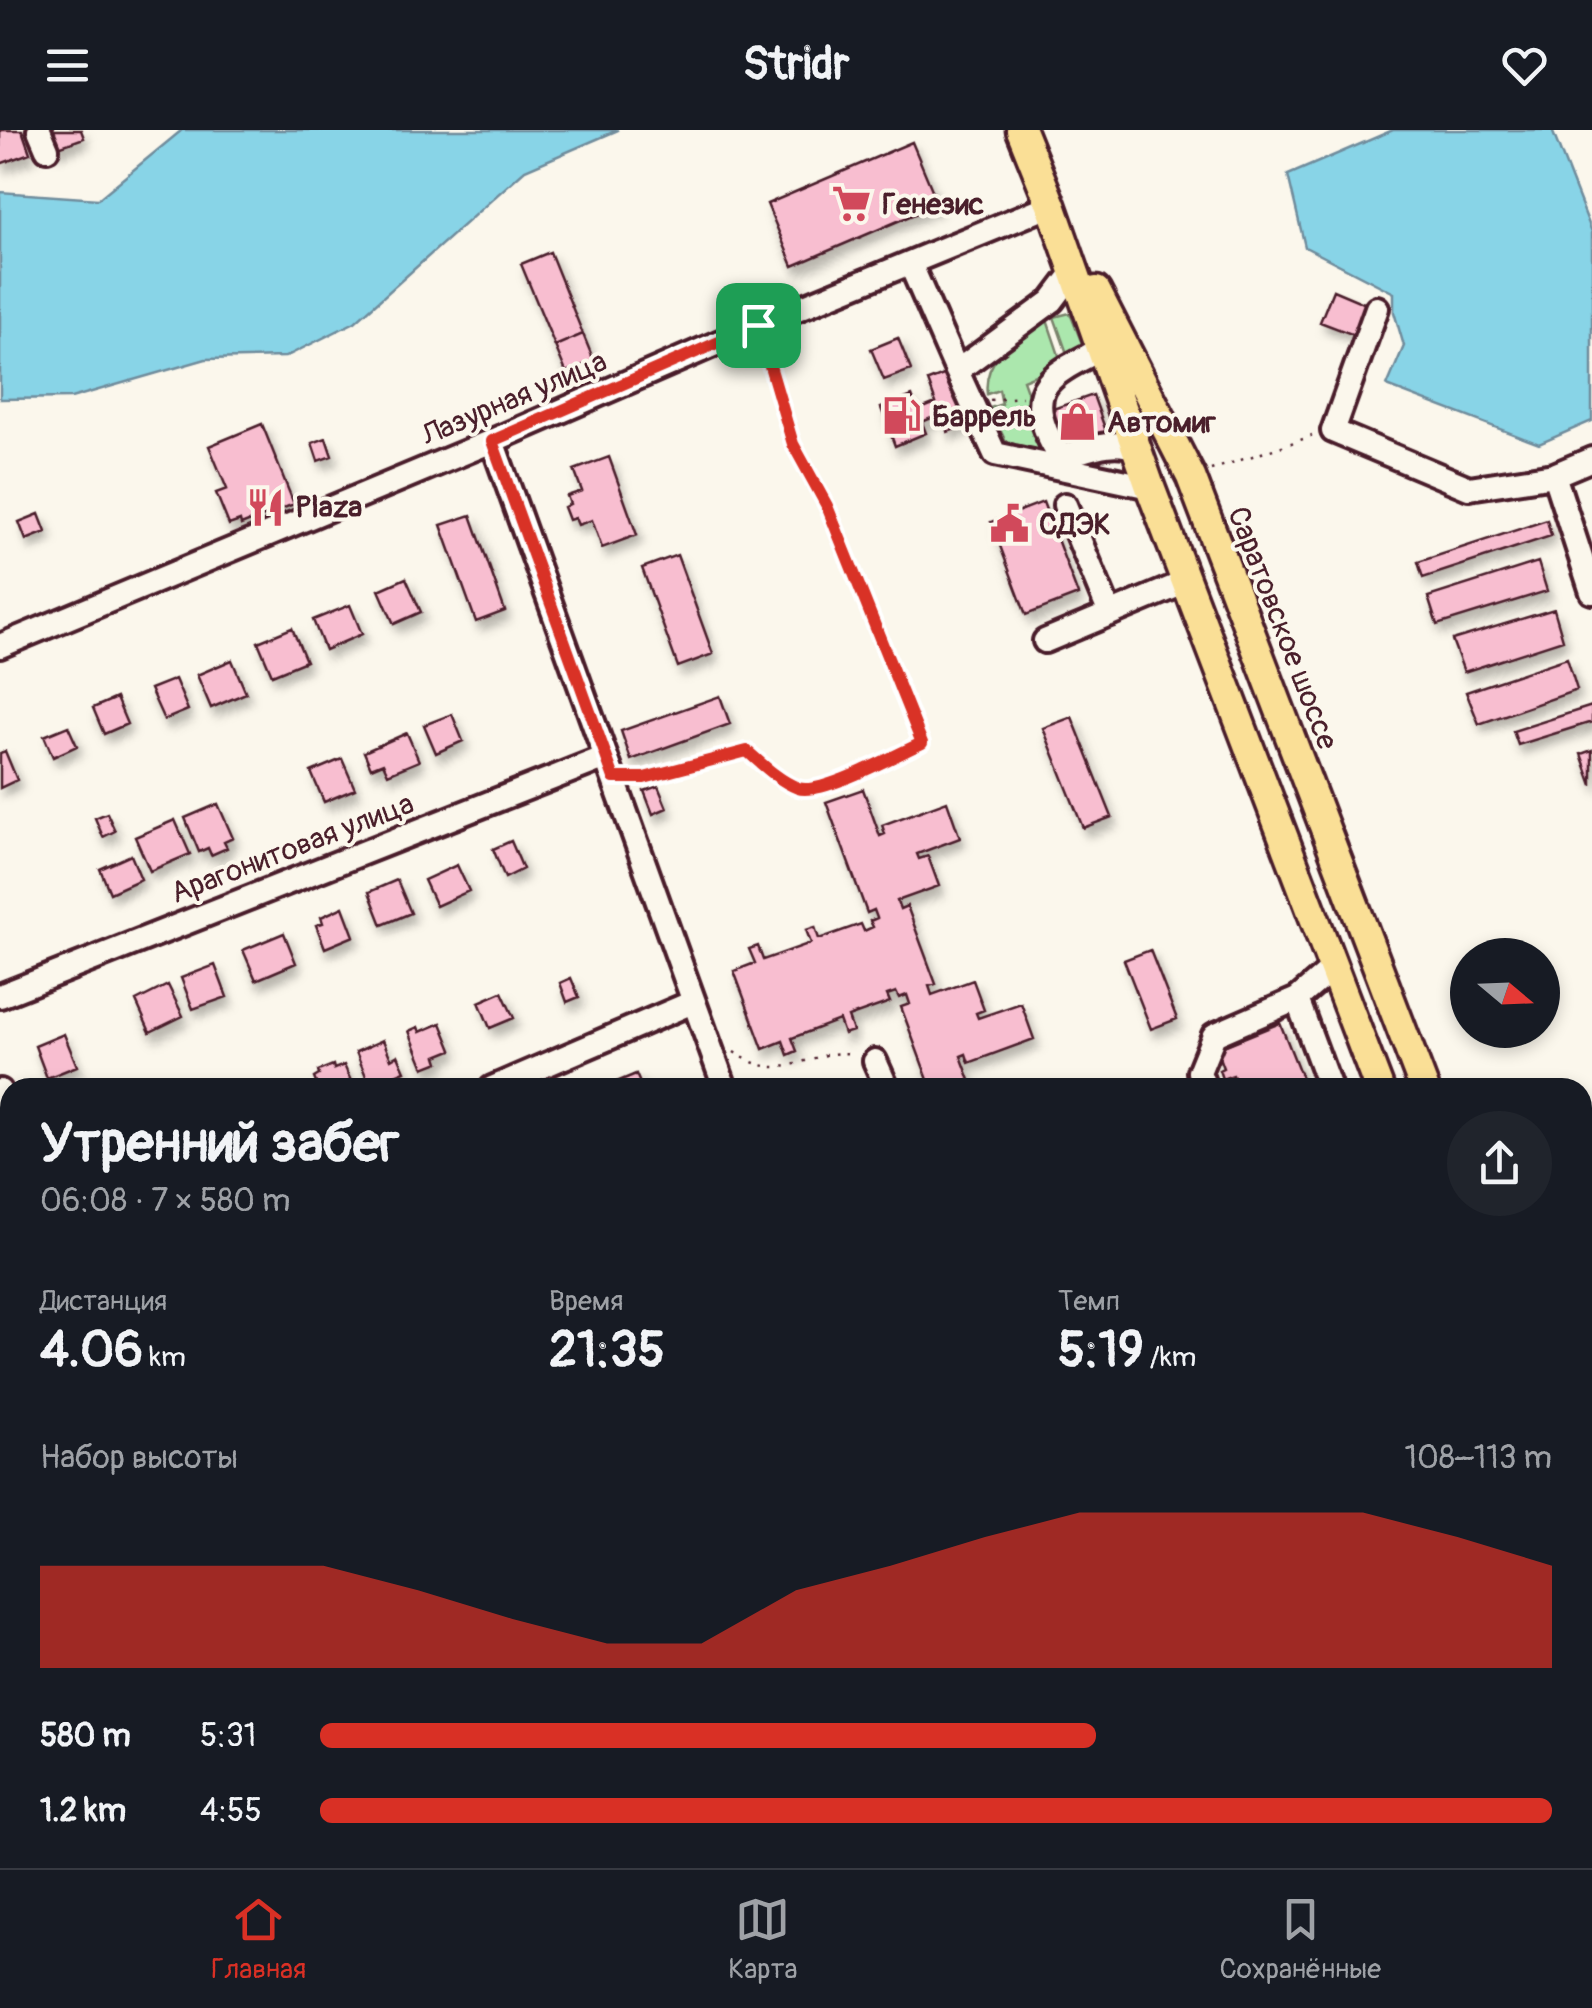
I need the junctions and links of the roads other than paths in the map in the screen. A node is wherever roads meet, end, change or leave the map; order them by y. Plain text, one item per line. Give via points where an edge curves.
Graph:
1 (1021, 130) edge
2 (1051, 205) junction
3 (910, 262) junction
4 (1074, 272) junction
5 (1376, 308) dead end
6 (1112, 348) junction
7 (957, 371) junction
8 (492, 441) junction
9 (1138, 448) junction
10 (1592, 459) edge
11 (1554, 475) junction
12 (1150, 488) junction
13 (1065, 505) dead end
14 (1186, 582) junction
15 (1592, 592) edge
16 (1110, 614) junction
17 (1045, 641) dead end
18 (0, 646) edge
19 (610, 767) junction
20 (1333, 968) junction
21 (0, 996) edge
22 (1297, 999) junction
23 (693, 1002) junction
24 (875, 1061) road end
25 (515, 1078) edge
26 (720, 1078) edge
27 (883, 1078) edge
28 (1201, 1078) edge
29 (1326, 1078) edge
30 (1375, 1078) edge
31 (1420, 1078) edge

1 - 2 main road, Саратовское шоссе
2 - 3 street, Лазурная улица
2 - 4 main road, Саратовское шоссе
2 - 6 main road, Саратовское шоссе
3 - 7 street
3 - 8 street, Лазурная улица
4 - 6 main road, Саратовское шоссе
4 - 7 street via 1052,301
5 - 11 street via 1333,431 1469,488
6 - 9 main road, Саратовское шоссе
6 - 9 street via 1062,371 1038,399 1038,414 1065,456 1120,443
6 - 31 main road, Саратовское шоссе via 1191,477
7 - 12 street via 995,454
8 - 18 street, Лазурная улица
8 - 19 street
9 - 12 main road, Саратовское шоссе
10 - 11 street
11 - 15 street
12 - 14 main road, Саратовское шоссе
13 - 16 street
14 - 16 street
14 - 20 main road, Саратовское шоссе
16 - 17 street
19 - 21 street, Арагонитовая улица
19 - 23 street
20 - 22 street
20 - 30 main road, Саратовское шоссе
22 - 28 street via 1214,1035
22 - 29 street
23 - 25 street
23 - 26 street
24 - 27 street

